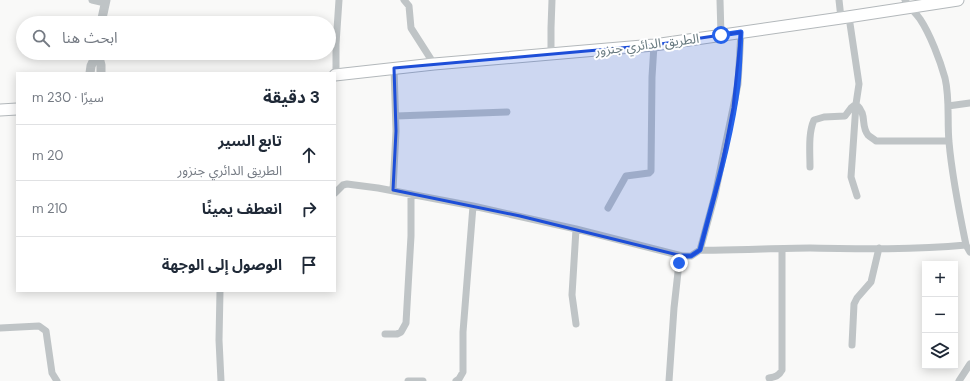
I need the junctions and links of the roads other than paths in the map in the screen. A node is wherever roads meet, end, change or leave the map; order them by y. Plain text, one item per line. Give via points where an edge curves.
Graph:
1 (92, 0) edge
2 (339, 0) edge
3 (404, 0) edge
4 (552, 0) edge
5 (720, 0) edge
6 (839, 0) edge
7 (958, 0) edge
8 (106, 2) edge
9 (907, 4) edge
10 (103, 16) edge
11 (845, 18) junction
12 (741, 32) junction
13 (721, 35) junction
14 (654, 45) junction
15 (551, 55) junction
16 (94, 60) edge
17 (99, 60) edge
18 (434, 64) junction
19 (394, 68) junction
20 (90, 72) edge
21 (101, 72) edge
22 (336, 75) edge
23 (970, 103) edge
24 (856, 104) junction
25 (948, 106) junction
26 (16, 109) edge
27 (0, 110) edge
28 (507, 112) dead end
29 (396, 116) junction
30 (949, 141) junction
31 (810, 167) dead end
32 (392, 190) junction
33 (336, 191) edge
34 (411, 194) junction
35 (857, 196) dead end
36 (473, 206) junction
37 (608, 208) dead end
38 (576, 229) junction
39 (879, 248) junction
40 (968, 248) edge
41 (782, 249) junction
42 (700, 250) junction
43 (682, 256) junction
44 (220, 292) edge
45 (576, 324) dead end
46 (0, 328) edge
47 (385, 334) dead end
48 (852, 345) dead end
49 (970, 364) edge
50 (769, 378) dead end
51 (57, 381) edge
52 (221, 381) edge
53 (408, 381) edge
54 (423, 381) edge
55 (456, 381) edge
56 (669, 381) edge
57 (959, 381) edge

1 - 8 street
2 - 22 street
3 - 18 street via 409,6 411,28
4 - 15 street
5 - 13 street
6 - 11 street
7 - 9 main road, الطريق الدائري جنزور
8 - 10 street
9 - 11 main road, الطريق الدائري جنزور
9 - 25 street via 920,19 934,50 945,78
11 - 12 main road, الطريق الدائري جنزور
11 - 24 street via 858,73
12 - 13 main road, الطريق الدائري جنزور
12 - 42 street via 738,84 719,180
13 - 14 main road, الطريق الدائري جنزور
14 - 15 main road, الطريق الدائري جنزور
14 - 37 street via 652,170 649,173 626,176
15 - 18 main road, الطريق الدائري جنزور
16 - 20 street
17 - 21 street
18 - 19 main road, الطريق الدائري جنزور
19 - 22 main road, الطريق الدائري جنزور
19 - 29 street
23 - 25 street
24 - 30 street via 862,110 868,135 876,141
24 - 31 street via 845,116 814,120
24 - 35 street via 851,177
25 - 30 street
26 - 27 main road
28 - 29 street
29 - 32 street
30 - 40 street via 953,177
32 - 33 street via 347,184
32 - 34 street
34 - 36 street
34 - 47 street via 406,323 401,332
36 - 38 street
36 - 55 street via 464,317 463,372
38 - 43 street
38 - 45 street via 572,295
39 - 40 street
39 - 41 street
39 - 48 street via 871,282 854,304
41 - 42 street
41 - 50 street via 782,370 776,377
42 - 43 street via 691,256
43 - 56 street via 678,269
44 - 52 street
46 - 51 street via 39,326 46,330 52,373
49 - 57 street
53 - 54 street

